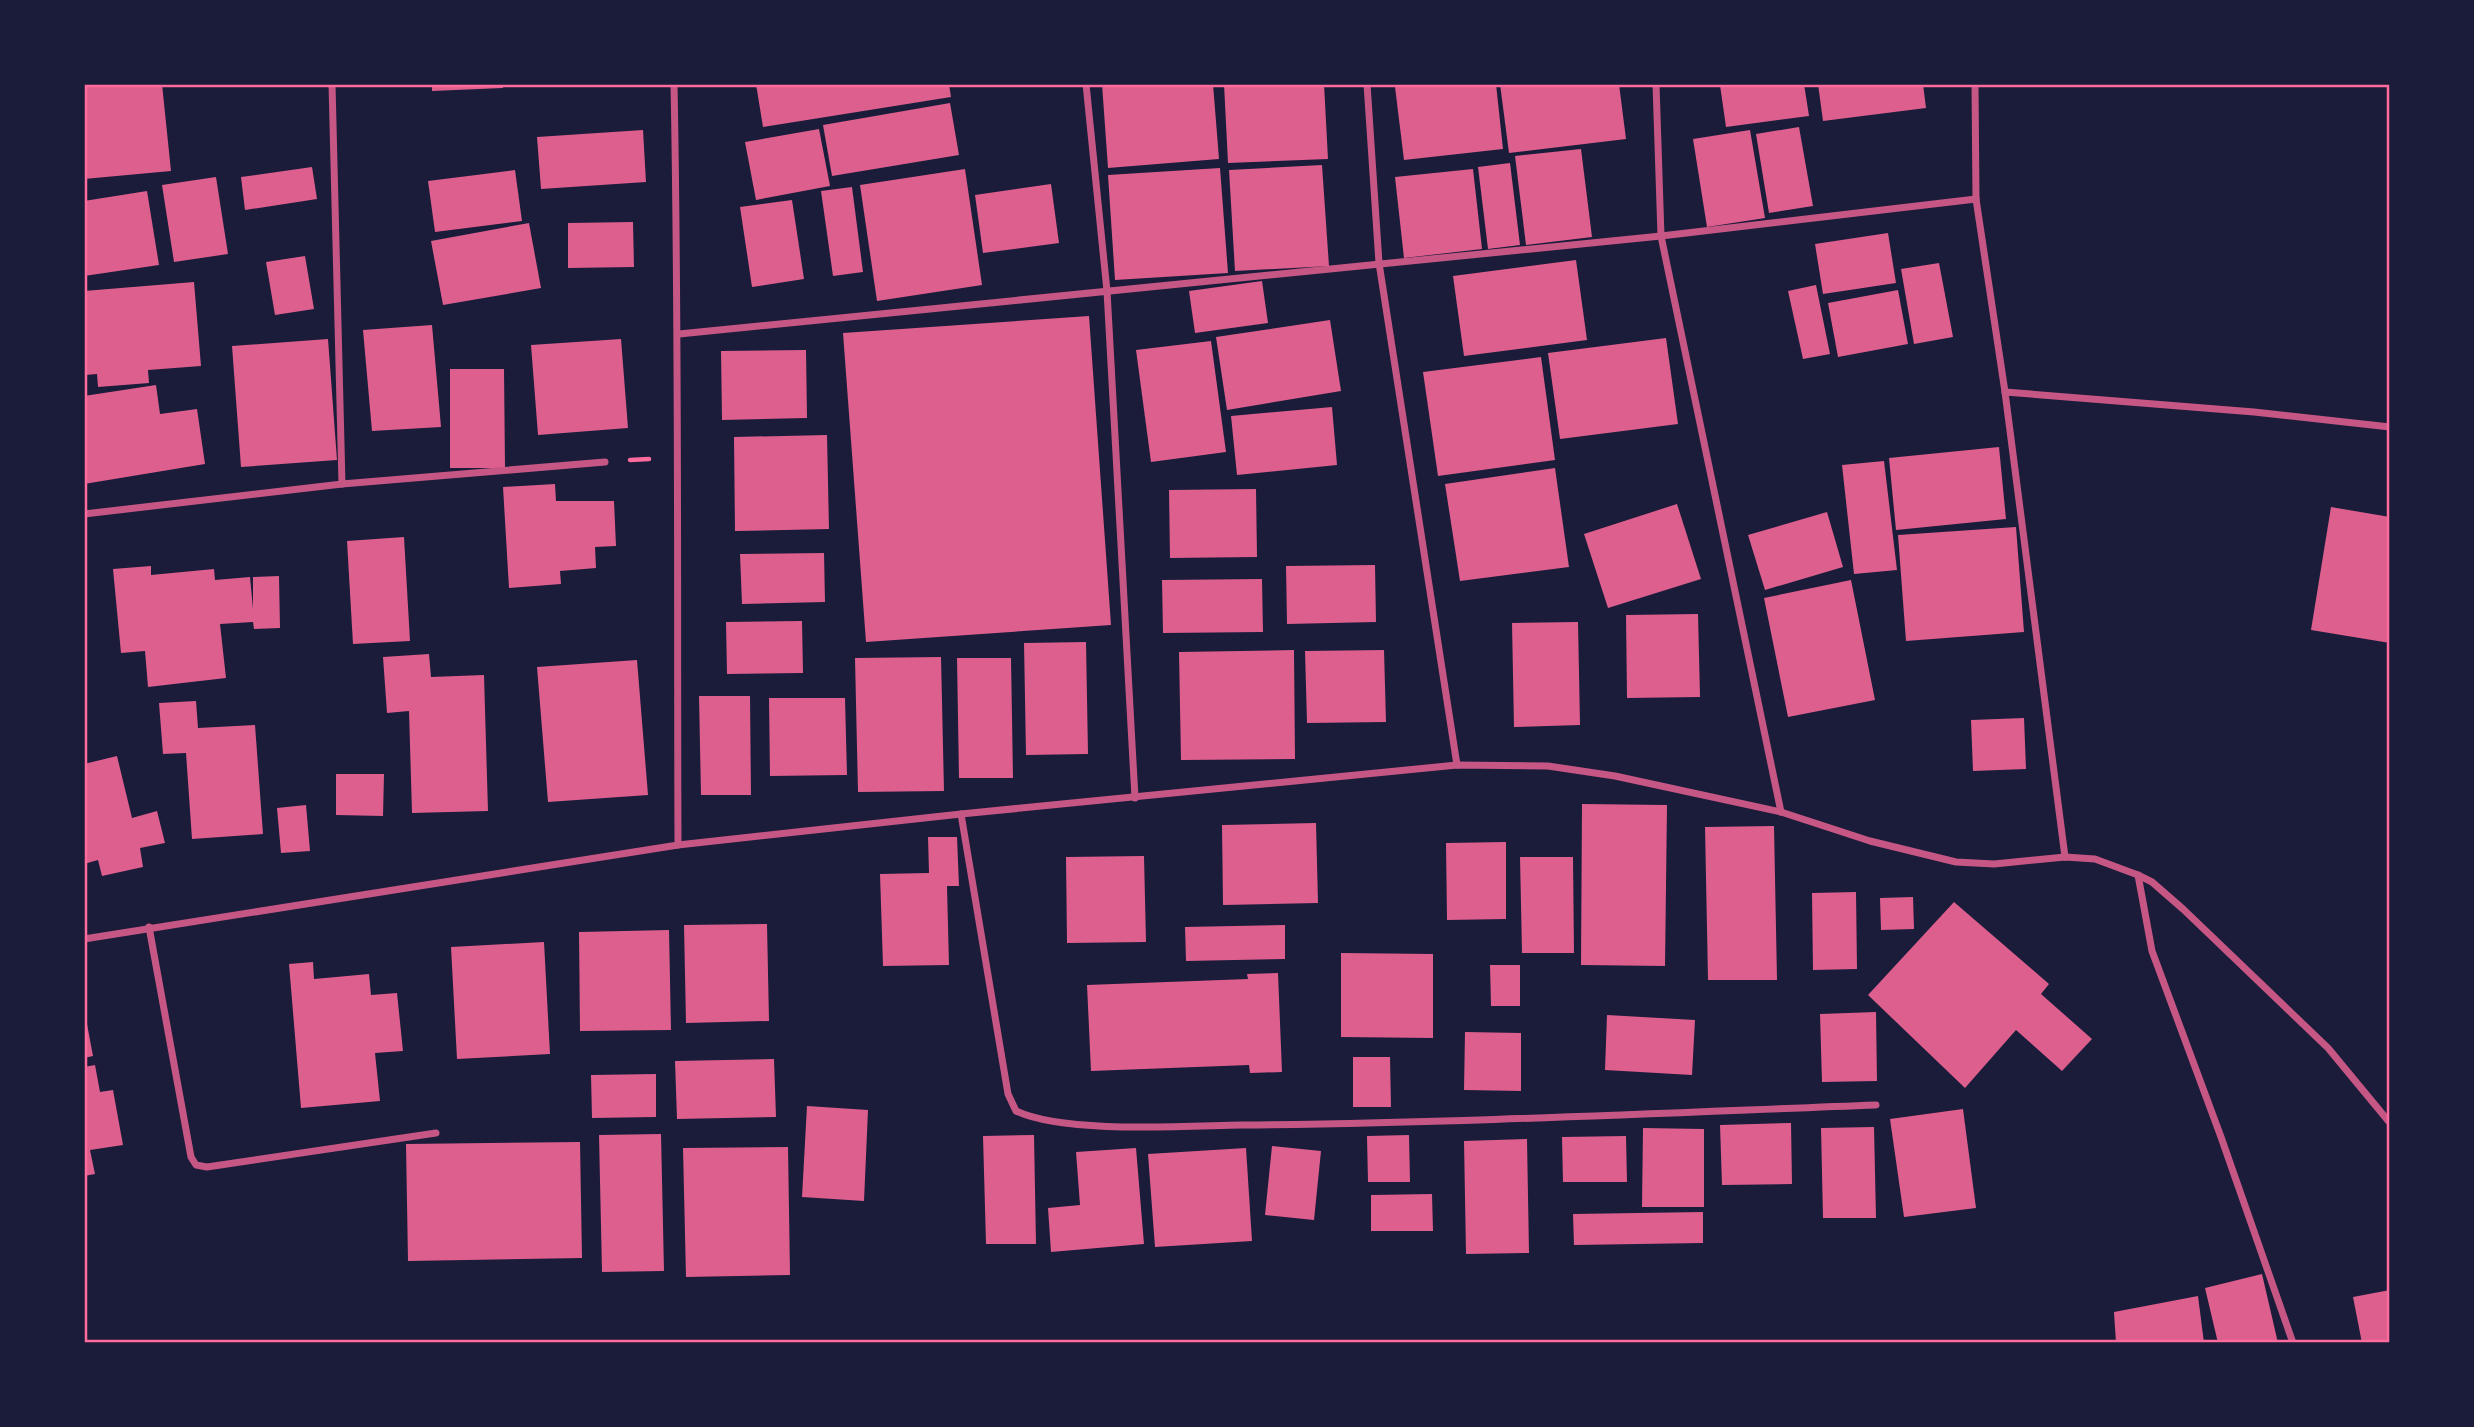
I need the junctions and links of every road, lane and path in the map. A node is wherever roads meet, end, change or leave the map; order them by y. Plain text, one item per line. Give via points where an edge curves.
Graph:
1 (332, 84) edge
2 (674, 84) edge
3 (1086, 84) edge
4 (1367, 84) edge
5 (1656, 84) edge
6 (1975, 84) edge
7 (1976, 199) junction
8 (1661, 236) junction
9 (1379, 263) junction
10 (1107, 291) junction
11 (679, 334) junction
12 (2005, 392) junction
13 (2390, 427) edge
14 (676, 457) junction
15 (605, 461) joint
16 (342, 484) junction
17 (84, 514) edge
18 (1457, 765) junction
19 (1135, 798) junction
20 (1781, 812) junction
21 (961, 814) junction
22 (678, 845) junction
23 (2066, 857) junction
24 (2138, 876) junction
25 (149, 926) junction
26 (84, 939) edge
27 (1876, 1105) dead end
28 (2390, 1123) edge
29 (436, 1133) dead end
30 (2293, 1343) edge

1 - 16 street
2 - 11 street
3 - 10 street
4 - 9 street
5 - 8 street
6 - 7 street
7 - 8 street
7 - 12 street
8 - 9 street
8 - 20 street
9 - 10 street
9 - 18 street
10 - 11 street
10 - 19 street
11 - 14 street
12 - 13 street
12 - 23 street
14 - 15 path
14 - 22 street
15 - 16 street
16 - 17 street
18 - 19 street
18 - 20 street via 1578,769
19 - 21 street
20 - 23 street via 1956,862 1994,864
21 - 22 street
21 - 27 street via 1008,1094 1016,1111 1036,1119 1169,1126 1376,1123
22 - 25 street
23 - 24 street via 2095,859
24 - 28 street via 2183,909 2328,1048
24 - 30 street via 2152,951
25 - 26 street
25 - 29 street via 192,1162 207,1167

